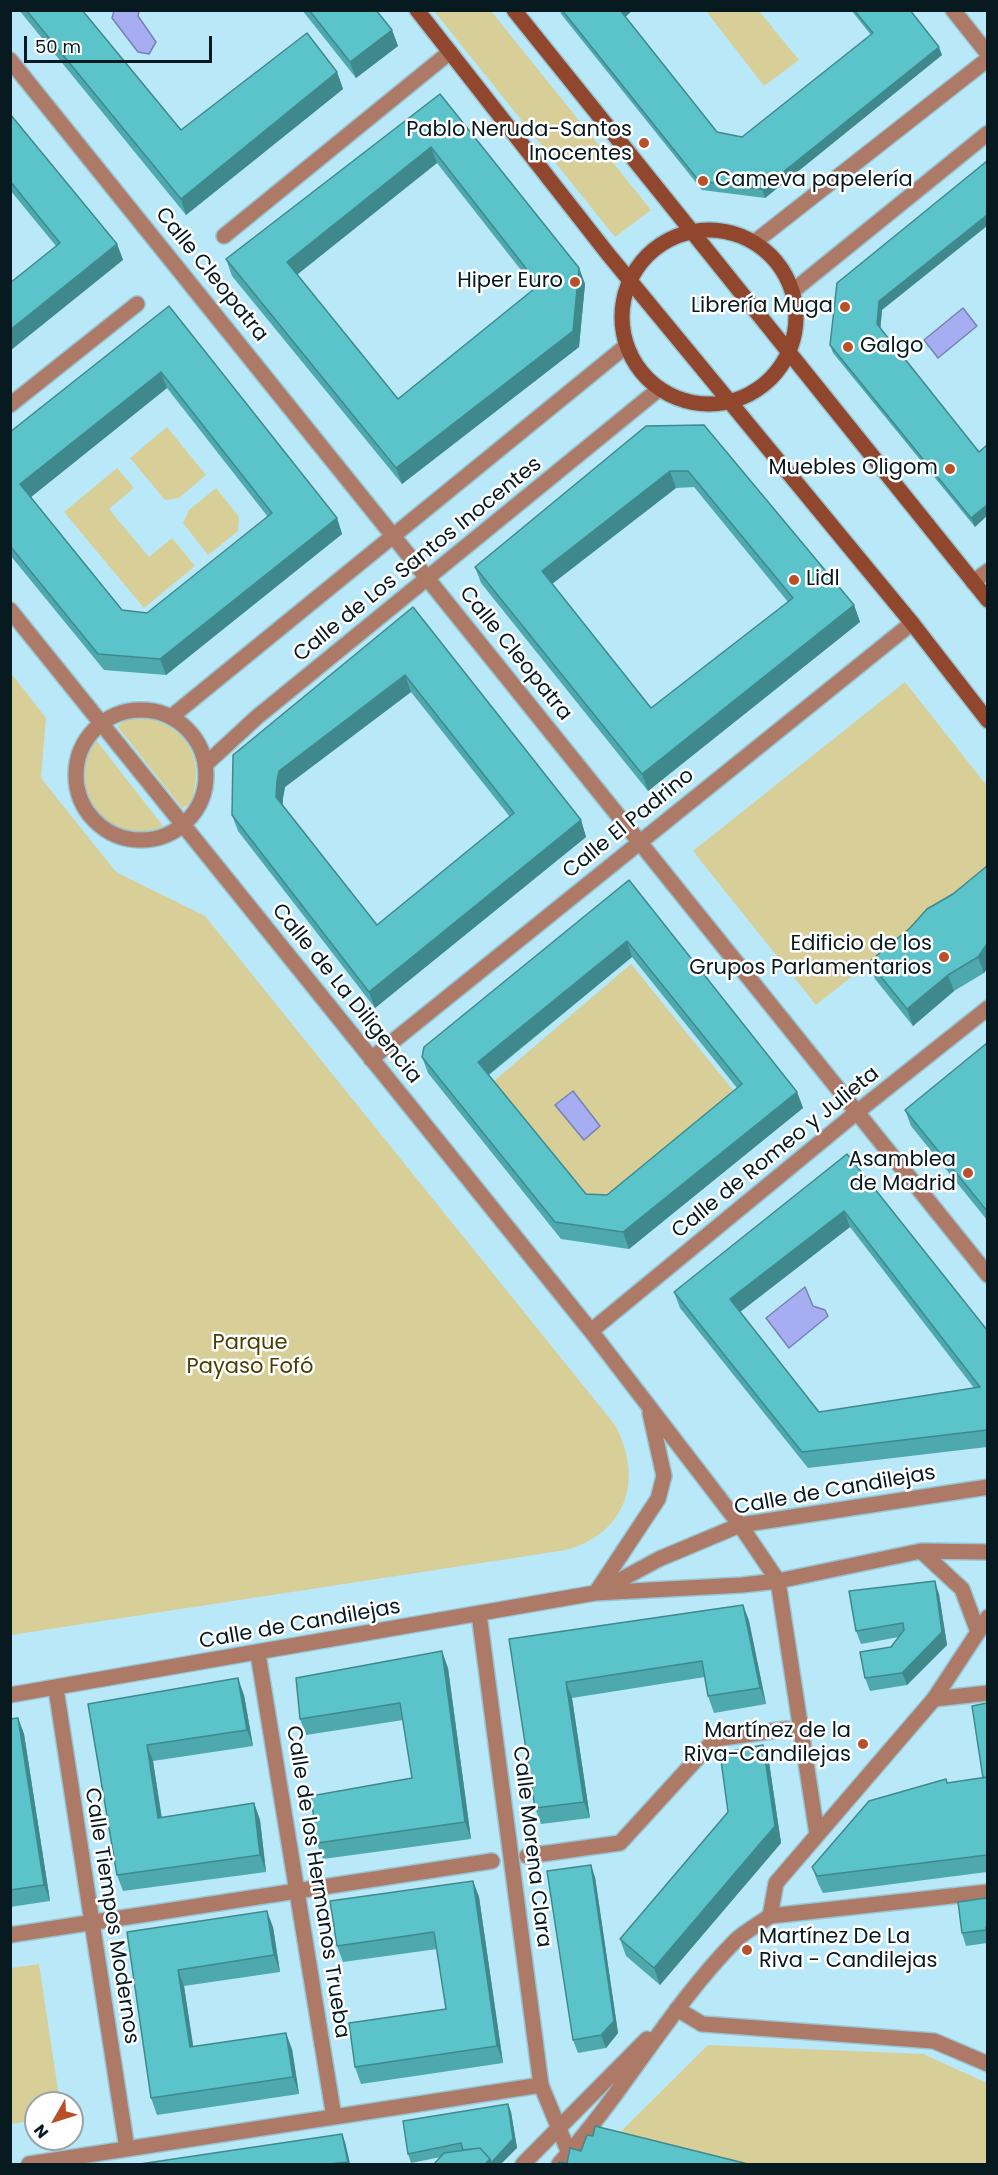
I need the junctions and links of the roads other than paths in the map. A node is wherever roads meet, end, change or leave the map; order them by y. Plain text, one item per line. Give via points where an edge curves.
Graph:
1 (417, 10) edge
2 (514, 10) edge
3 (953, 10) edge
4 (450, 52) junction
5 (987, 54) edge
6 (987, 59) edge
7 (10, 60) edge
8 (987, 133) edge
9 (689, 230) junction
10 (224, 236) dead end
11 (756, 241) junction
12 (629, 279) junction
13 (794, 290) junction
14 (137, 304) dead end
15 (626, 346) junction
16 (790, 354) junction
17 (659, 389) junction
18 (732, 403) junction
19 (10, 405) edge
20 (393, 536) junction
21 (987, 571) edge
22 (429, 580) junction
23 (973, 582) junction
24 (987, 600) edge
25 (10, 610) edge
26 (912, 623) junction
27 (171, 717) junction
28 (987, 721) edge
29 (101, 723) junction
30 (205, 765) junction
31 (182, 826) junction
32 (640, 842) junction
33 (987, 1008) edge
34 (371, 1059) junction
35 (856, 1112) junction
36 (987, 1275) edge
37 (591, 1331) junction
38 (648, 1405) junction
39 (987, 1487) edge
40 (740, 1525) junction
41 (921, 1551) junction
42 (987, 1552) edge
43 (778, 1581) junction
44 (596, 1593) junction
45 (479, 1614) junction
46 (987, 1617) edge
47 (978, 1632) junction
48 (258, 1654) junction
49 (56, 1689) junction
50 (987, 1693) edge
51 (10, 1695) edge
52 (934, 1699) junction
53 (787, 1729) dead end
54 (817, 1834) junction
55 (527, 1856) dead end
56 (492, 1861) dead end
57 (296, 1891) junction
58 (987, 1892) edge
59 (770, 1916) junction
60 (90, 1922) junction
61 (10, 1935) edge
62 (677, 2009) junction
63 (987, 2064) edge
64 (541, 2085) junction
65 (334, 2117) junction
66 (558, 2127) junction
67 (127, 2149) junction
68 (564, 2159) edge
69 (28, 2164) edge
70 (523, 2164) edge

1 - 4 main road
2 - 9 main road
3 - 5 street
4 - 10 street
4 - 12 main road
6 - 11 street
7 - 20 street, Calle Cleopatra
8 - 13 street
9 - 11 main road via 726,230
9 - 12 main road via 653,248
9 - 16 main road
11 - 13 main road via 780,263
12 - 15 main road via 621,315
12 - 18 main road
13 - 16 main road via 798,323
14 - 19 street
15 - 17 main road via 639,371
15 - 20 street, Calle de Los Santos Inocentes
16 - 18 main road via 765,385
16 - 23 main road
17 - 18 main road via 692,404
17 - 22 street, Calle de Los Santos Inocentes
18 - 26 main road
20 - 22 street, Calle Cleopatra
20 - 27 street, Calle de Los Santos Inocentes
21 - 23 street
22 - 30 street, Calle de Los Santos Inocentes via 257,717
22 - 32 street, Calle Cleopatra
23 - 24 main road
25 - 29 street, Calle de La Diligencia
26 - 28 main road
26 - 32 street, Calle El Padrino
27 - 29 street via 135,710
27 - 30 street via 187,729 199,746
29 - 31 street, Calle de La Diligencia
29 - 31 street via 78,756 75,777 89,816 104,830 123,839 144,841 164,837
30 - 31 street via 202,799
31 - 34 street, Calle de La Diligencia
32 - 34 street, Calle El Padrino
32 - 35 street, Calle Cleopatra
33 - 35 street, Calle de Romeo y Julieta
34 - 37 street, Calle de La Diligencia
35 - 36 street, Calle Cleopatra
35 - 37 street, Calle de Romeo y Julieta
37 - 38 street, Calle de La Diligencia
38 - 40 street, Calle de La Diligencia
38 - 44 street, Calle de La Diligencia via 664,1476 658,1499
39 - 40 street, Calle de Candilejas
40 - 43 street, Calle de La Diligencia
40 - 44 street, Calle de Candilejas via 659,1559
41 - 42 street, Calle de Candilejas
41 - 43 street, Calle de Candilejas
41 - 47 street via 962,1589
43 - 44 street, Calle de Candilejas
43 - 54 street, Calle de La Diligencia
44 - 45 street, Calle de Candilejas
45 - 48 street, Calle de Candilejas
45 - 64 street, Calle Morena Clara
46 - 47 street
47 - 52 street
48 - 49 street, Calle de Candilejas
48 - 57 street, Calle de los Hermanos Trueba
49 - 51 street, Calle de Candilejas
49 - 60 street, Calle Tiempos Modernos
50 - 52 street
52 - 54 street
53 - 55 street via 715,1739 620,1843
54 - 59 street via 776,1883
56 - 57 street
57 - 60 street
57 - 65 street, Calle de los Hermanos Trueba
58 - 59 street
59 - 62 street via 737,1939
60 - 61 street
60 - 67 street, Calle Tiempos Modernos
62 - 63 street via 702,2024 934,2041
62 - 66 street
62 - 68 street via 594,2126
64 - 65 street
64 - 66 street, Calle Morena Clara
65 - 67 street
66 - 68 street, Calle Morena Clara
66 - 70 street
67 - 69 street

